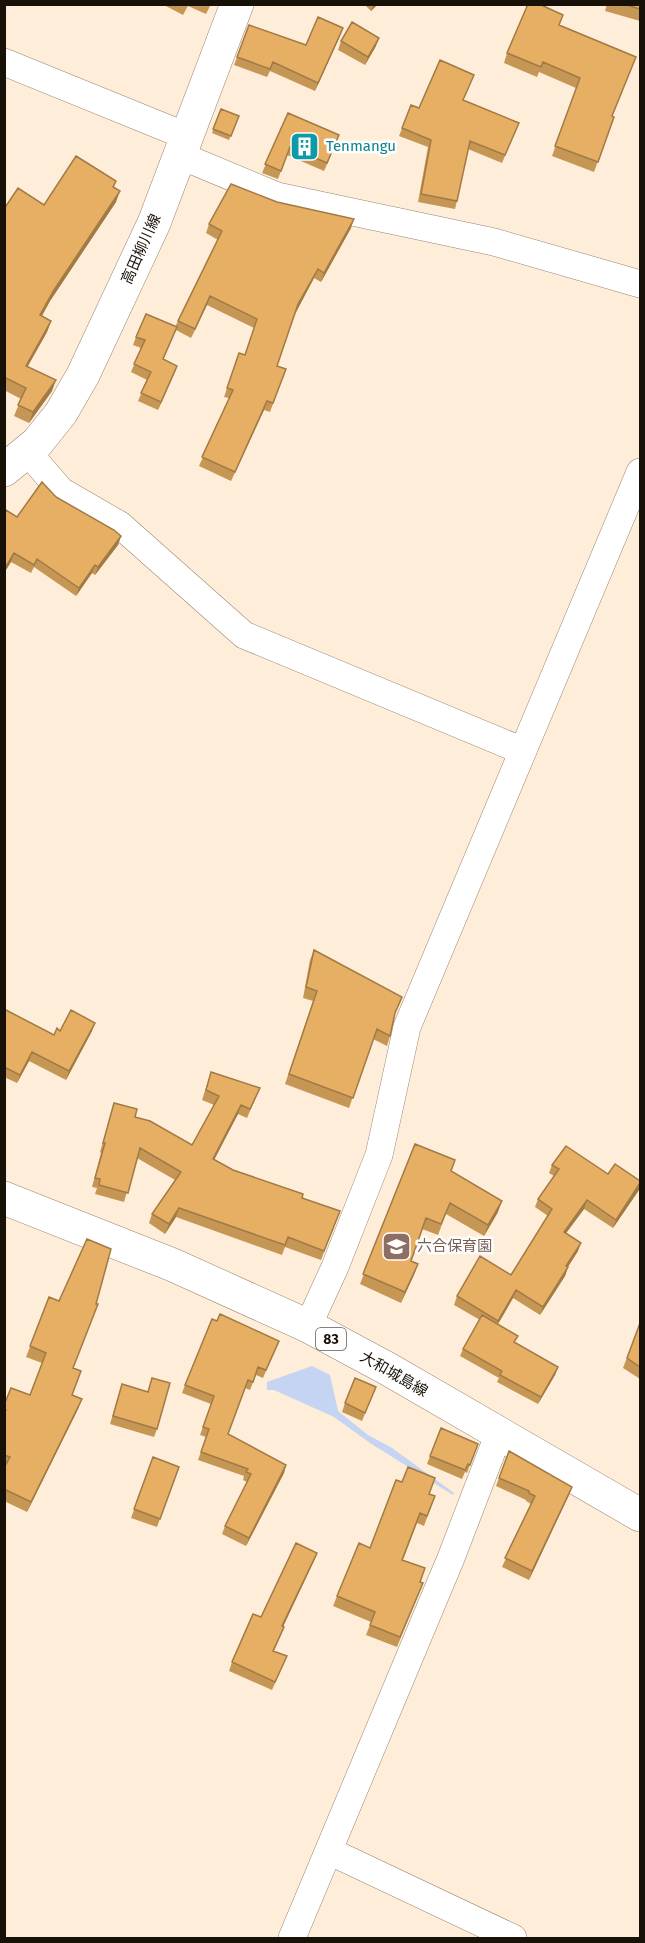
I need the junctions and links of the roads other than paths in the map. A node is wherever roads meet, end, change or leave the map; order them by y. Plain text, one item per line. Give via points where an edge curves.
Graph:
1 (237, 4) edge
2 (4, 62) edge
3 (183, 146) junction
4 (640, 284) edge
5 (16, 461) edge
6 (640, 472) edge
7 (523, 751) junction
8 (4, 1198) edge
9 (308, 1326) junction
10 (499, 1433) junction
11 (640, 1515) edge
12 (329, 1851) junction
13 (292, 1938) edge
14 (513, 1938) edge

1 - 3 main road, 高田柳川線
2 - 3 street
3 - 4 street via 277,196 494,242
3 - 5 main road, 高田柳川線 via 154,223 82,375 61,413 37,443
5 - 7 street via 120,525 244,635
6 - 7 street
7 - 9 street via 407,1027 379,1155
8 - 9 main road, 大和城島線 / 83 via 173,1265
9 - 10 main road, 大和城島線 / 83
10 - 11 main road, 大和城島線 / 83
10 - 12 street
12 - 13 street
12 - 14 street

